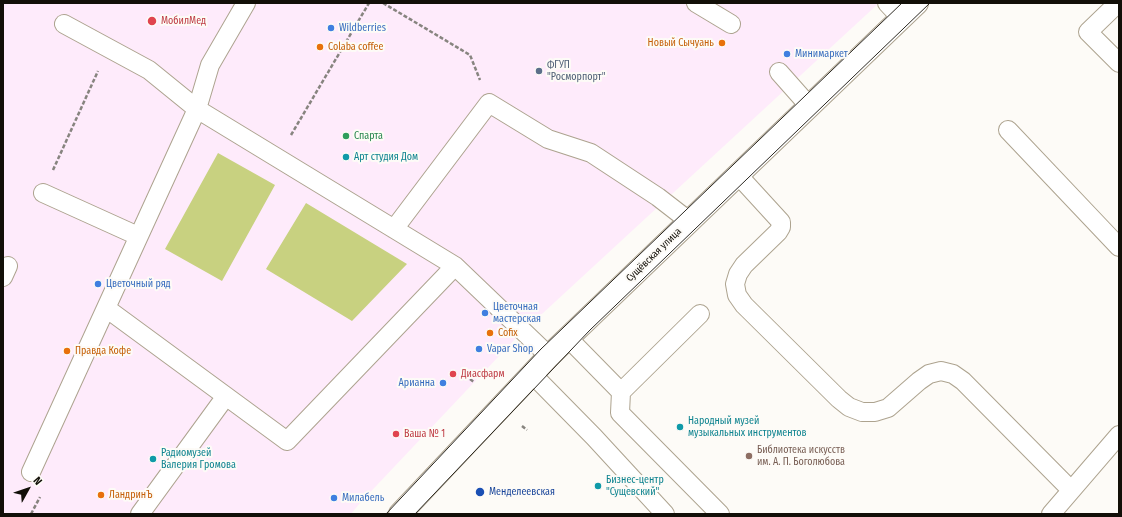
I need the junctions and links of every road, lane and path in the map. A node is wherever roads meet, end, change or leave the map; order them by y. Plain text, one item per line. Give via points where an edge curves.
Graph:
1 (246, 3) edge
2 (370, 3) edge
3 (383, 3) edge
4 (696, 3) edge
5 (917, 3) edge
6 (1118, 3) edge
7 (894, 11) edge
8 (64, 24) dead end
9 (731, 24) dead end
10 (109, 49) junction
11 (1119, 63) edge
12 (779, 72) dead end
13 (489, 103) junction
14 (810, 107) junction
15 (197, 109) junction
16 (1008, 130) dead end
17 (277, 158) junction
18 (738, 174) junction
19 (43, 193) joint
20 (689, 221) junction
21 (394, 229) junction
22 (138, 236) junction
23 (1119, 247) edge
24 (455, 266) junction
25 (106, 308) junction
26 (700, 314) dead end
27 (568, 338) junction
28 (549, 356) junction
29 (532, 374) junction
30 (470, 379) dead end
31 (474, 382) dead end
32 (621, 392) junction
33 (226, 396) junction
34 (520, 424) dead end
35 (527, 430) dead end
36 (1119, 435) edge
37 (31, 472) dead end
38 (1071, 490) junction
39 (140, 514) edge
40 (400, 514) edge
41 (665, 514) edge
42 (720, 514) edge
43 (1051, 514) edge

1 - 15 lane via 210,65
2 - 17 path
3 - 13 path via 470,55
4 - 9 lane
5 - 7 street, Сущёвская улица
6 - 11 lane via 1088,32
7 - 14 street, Сущёвская улица
8 - 10 lane
10 - 15 lane via 149,70
10 - 19 path
12 - 14 lane
13 - 20 lane via 548,139 592,153
13 - 21 lane
14 - 18 street, Сущёвская улица
15 - 17 lane
15 - 22 lane
16 - 23 lane
17 - 21 lane
18 - 20 street, Сущёвская улица
18 - 38 lane via 781,222 781,227 738,274 735,284 737,295 838,399 862,412 876,412 888,408 929,374 942,371 953,374 964,381
19 - 22 lane
20 - 27 street, Сущёвская улица
21 - 24 lane
22 - 25 lane
24 - 28 lane
24 - 33 lane via 287,441
25 - 33 lane
25 - 37 lane
26 - 32 lane
27 - 28 street, Сущёвская улица
27 - 32 lane
28 - 29 street, Сущёвская улица
29 - 40 street, Сущёвская улица
29 - 41 lane
30 - 31 path
32 - 42 lane via 620,413
33 - 39 lane
34 - 35 path
36 - 38 lane
38 - 43 lane

